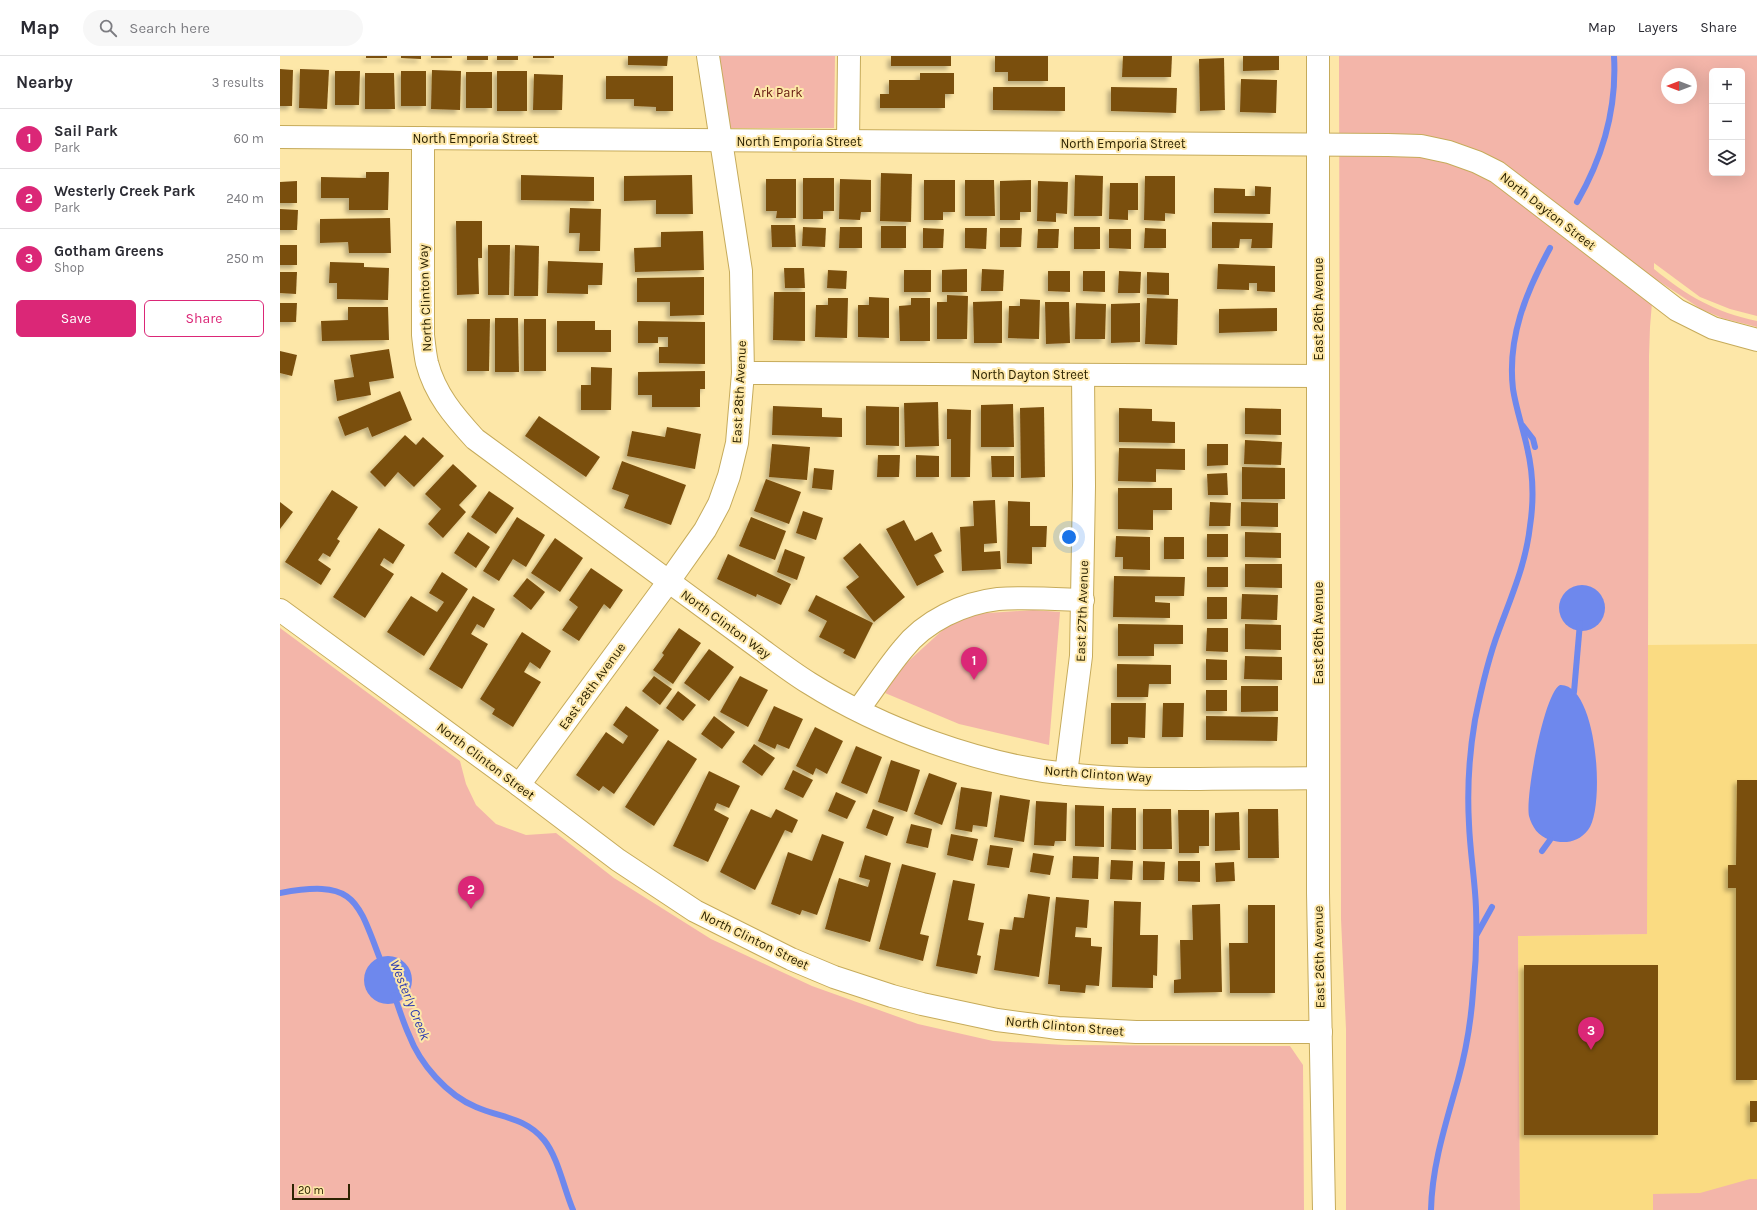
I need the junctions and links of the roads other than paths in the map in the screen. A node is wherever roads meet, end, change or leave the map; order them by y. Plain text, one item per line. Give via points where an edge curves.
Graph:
1 (708, 56) edge
2 (849, 56) edge
3 (1318, 56) edge
4 (280, 137) edge
5 (423, 138) junction
6 (721, 140) junction
7 (848, 141) junction
8 (1318, 144) junction
9 (1757, 340) edge
10 (742, 372) junction
11 (1082, 374) junction
12 (1318, 376) junction
13 (669, 581) junction
14 (1083, 600) junction
15 (280, 610) edge
16 (858, 710) junction
17 (1066, 774) junction
18 (1318, 778) junction
19 (519, 785) junction
20 (1321, 1032) junction
21 (1324, 1210) edge

1 - 6 street, East 28th Avenue
2 - 7 street
3 - 8 street, East 26th Avenue
4 - 5 street, North Emporia Street
5 - 6 street, North Emporia Street
5 - 13 street, North Clinton Way via 423,335 427,363 436,389 452,414 475,439
6 - 7 street, North Emporia Street
6 - 10 street, East 28th Avenue via 740,256
7 - 8 street, North Emporia Street
8 - 9 street, North Dayton Street via 1421,146 1477,162 1506,178 1677,310 1720,330
8 - 12 street, East 26th Avenue
10 - 11 street, North Dayton Street
10 - 13 street, East 28th Avenue via 737,443 729,476 719,504 705,530
11 - 12 street, North Dayton Street
11 - 14 street, East 27th Avenue
12 - 18 street, East 26th Avenue
13 - 16 street, North Clinton Way via 809,683
13 - 19 street, East 28th Avenue
14 - 16 street via 998,599 971,604 947,614 926,627 903,648
14 - 17 street, East 27th Avenue via 1081,656
15 - 19 street, North Clinton Street
16 - 17 street, North Clinton Way via 971,755
17 - 18 street, North Clinton Way via 1155,779
18 - 20 street, East 26th Avenue
19 - 20 street, North Clinton Street via 618,860 695,910 791,959 834,977 892,996 975,1016 1058,1028 1136,1032
20 - 21 street, East 26th Avenue

